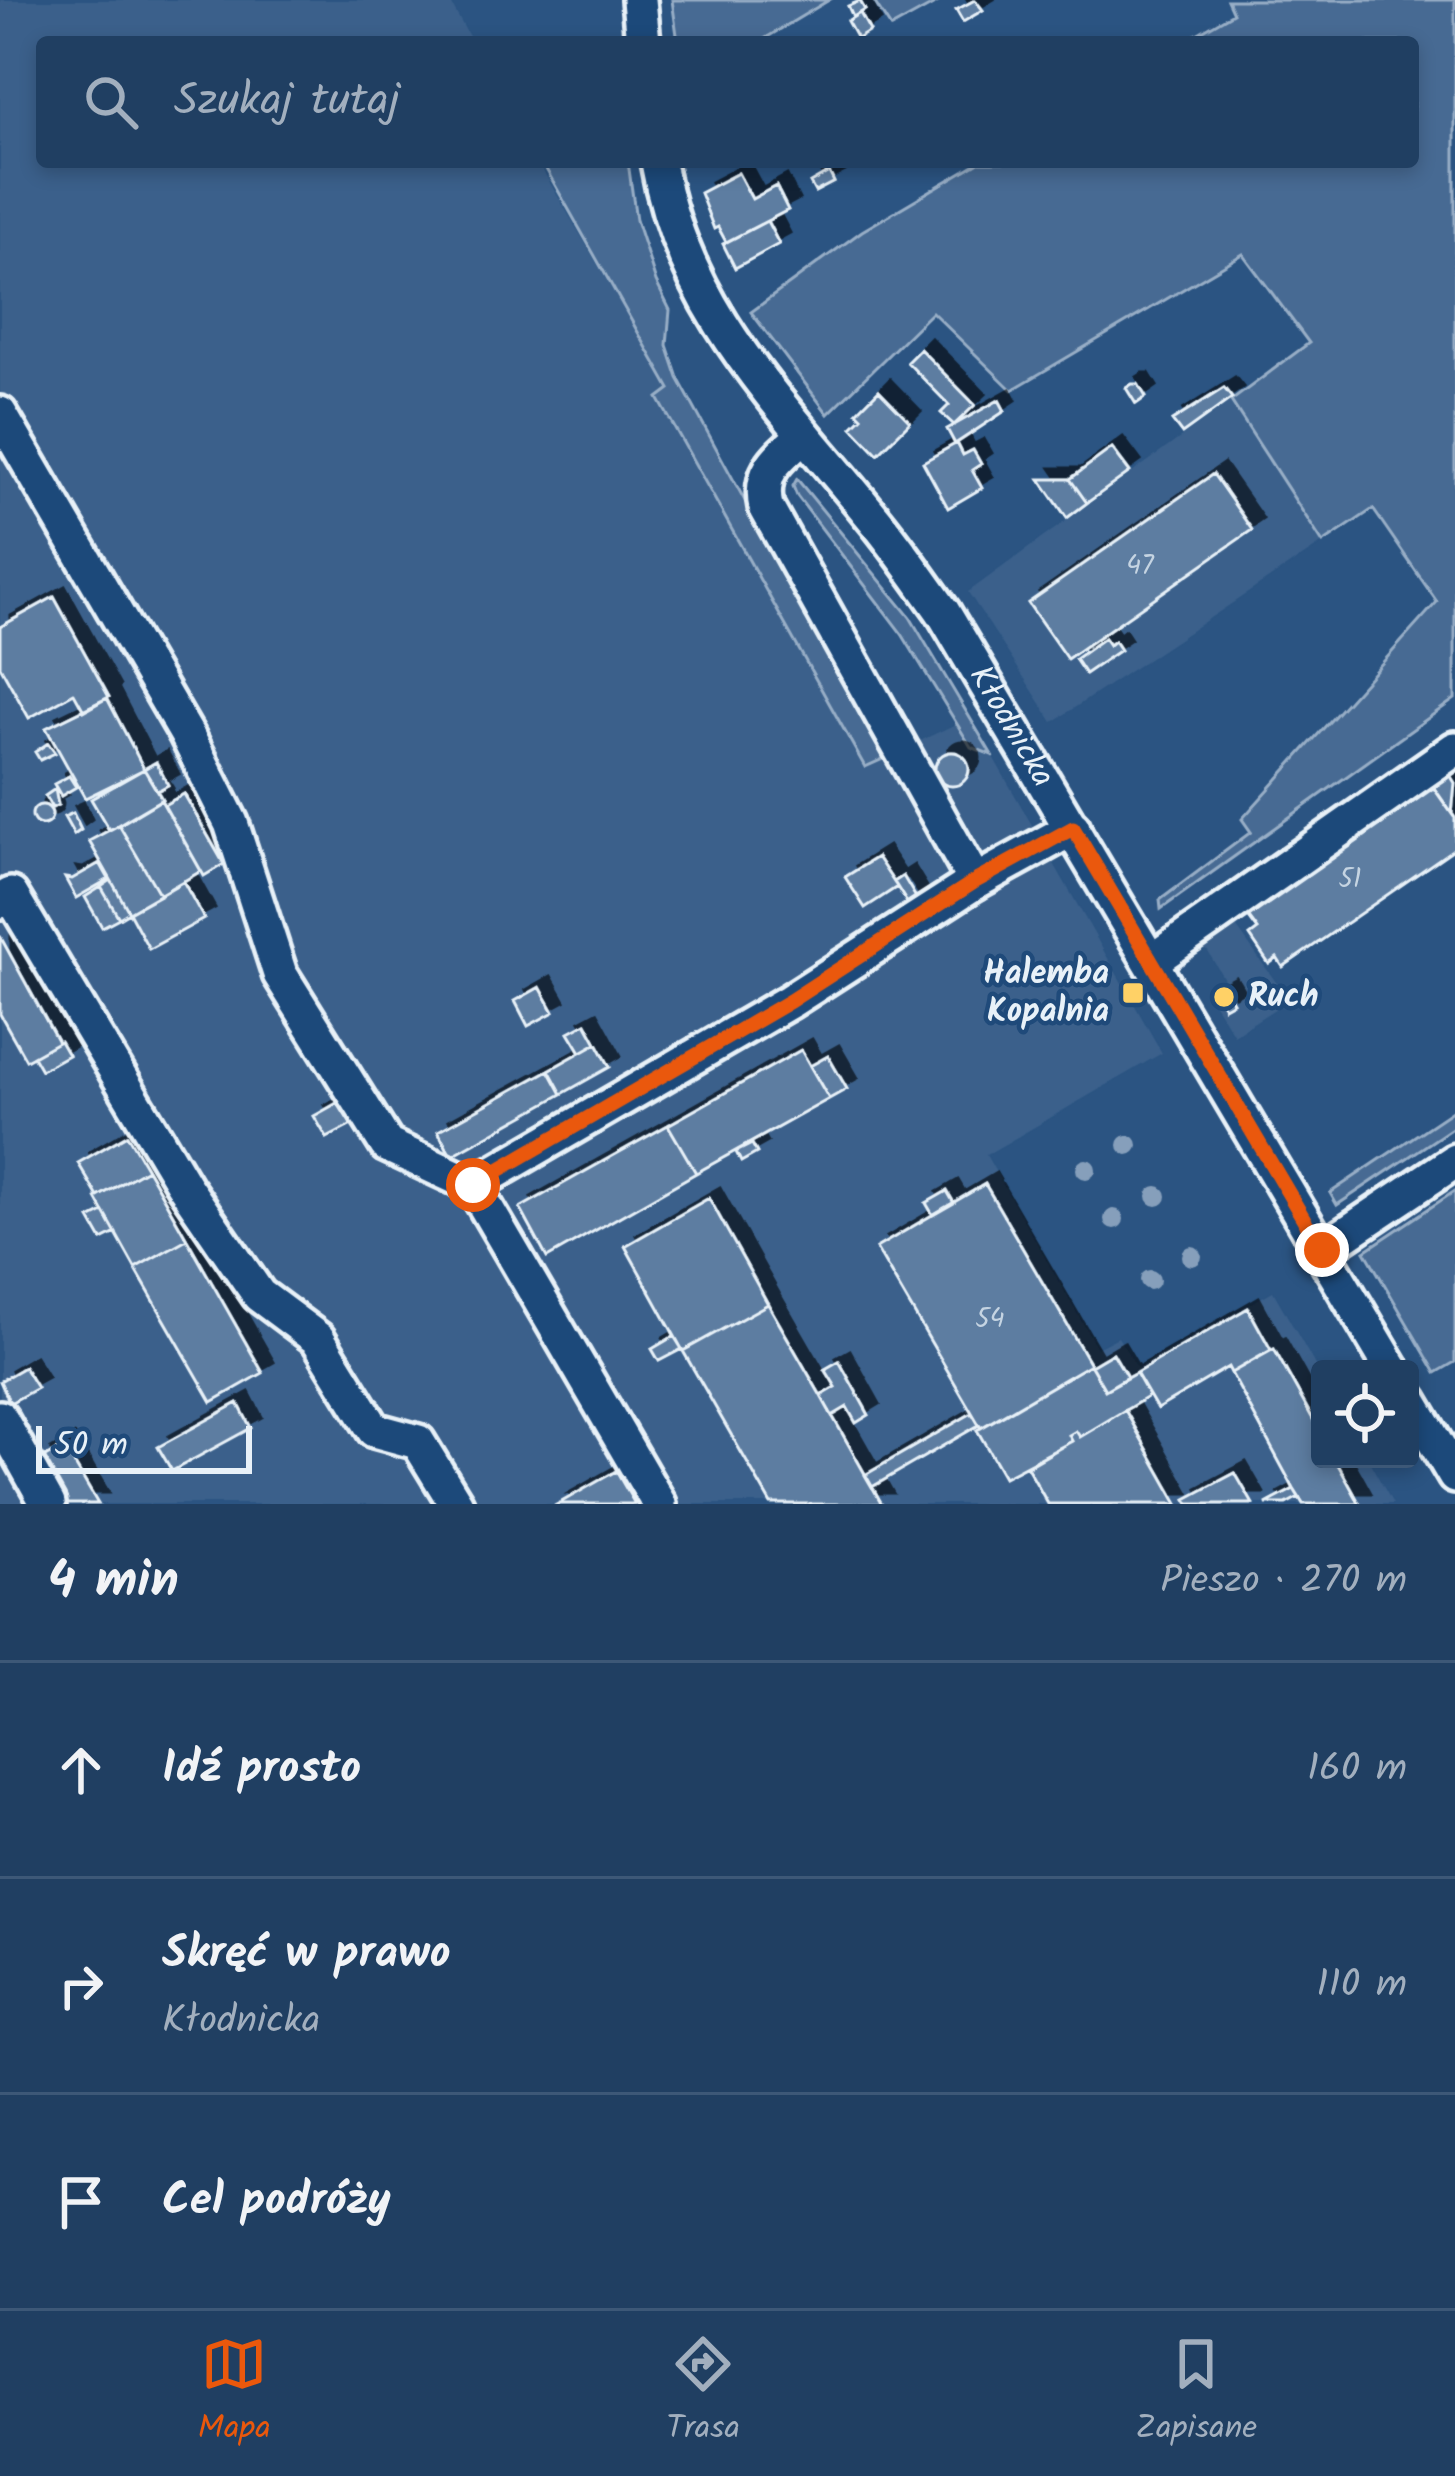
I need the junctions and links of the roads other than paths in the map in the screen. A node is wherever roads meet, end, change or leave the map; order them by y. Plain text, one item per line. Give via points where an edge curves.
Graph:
1 (639, 0) edge
2 (642, 36) edge
3 (660, 168) edge
4 (0, 414) edge
5 (804, 435) junction
6 (1455, 749) edge
7 (1073, 828) junction
8 (974, 882) junction
9 (0, 901) edge
10 (1152, 961) junction
11 (1455, 1162) edge
12 (473, 1185) junction
13 (1322, 1250) junction
14 (1387, 1360) edge
15 (1419, 1415) edge
16 (0, 1418) edge
17 (1455, 1476) edge
18 (49, 1504) edge
19 (456, 1504) edge
20 (659, 1504) edge

1 - 2 street
3 - 5 street, Kłodnicka via 704,298
4 - 12 street via 231,823 280,974 387,1144
5 - 7 street, Kłodnicka via 943,612
5 - 8 street via 770,466 766,507
6 - 10 street
7 - 8 street
7 - 10 street, Kłodnicka
8 - 12 street via 790,1001
9 - 19 street via 11,896 259,1295 317,1339 374,1430 418,1442
10 - 13 street, Kłodnicka
11 - 13 street
12 - 20 street
13 - 14 street, Kłodnicka
15 - 17 street
16 - 18 street

